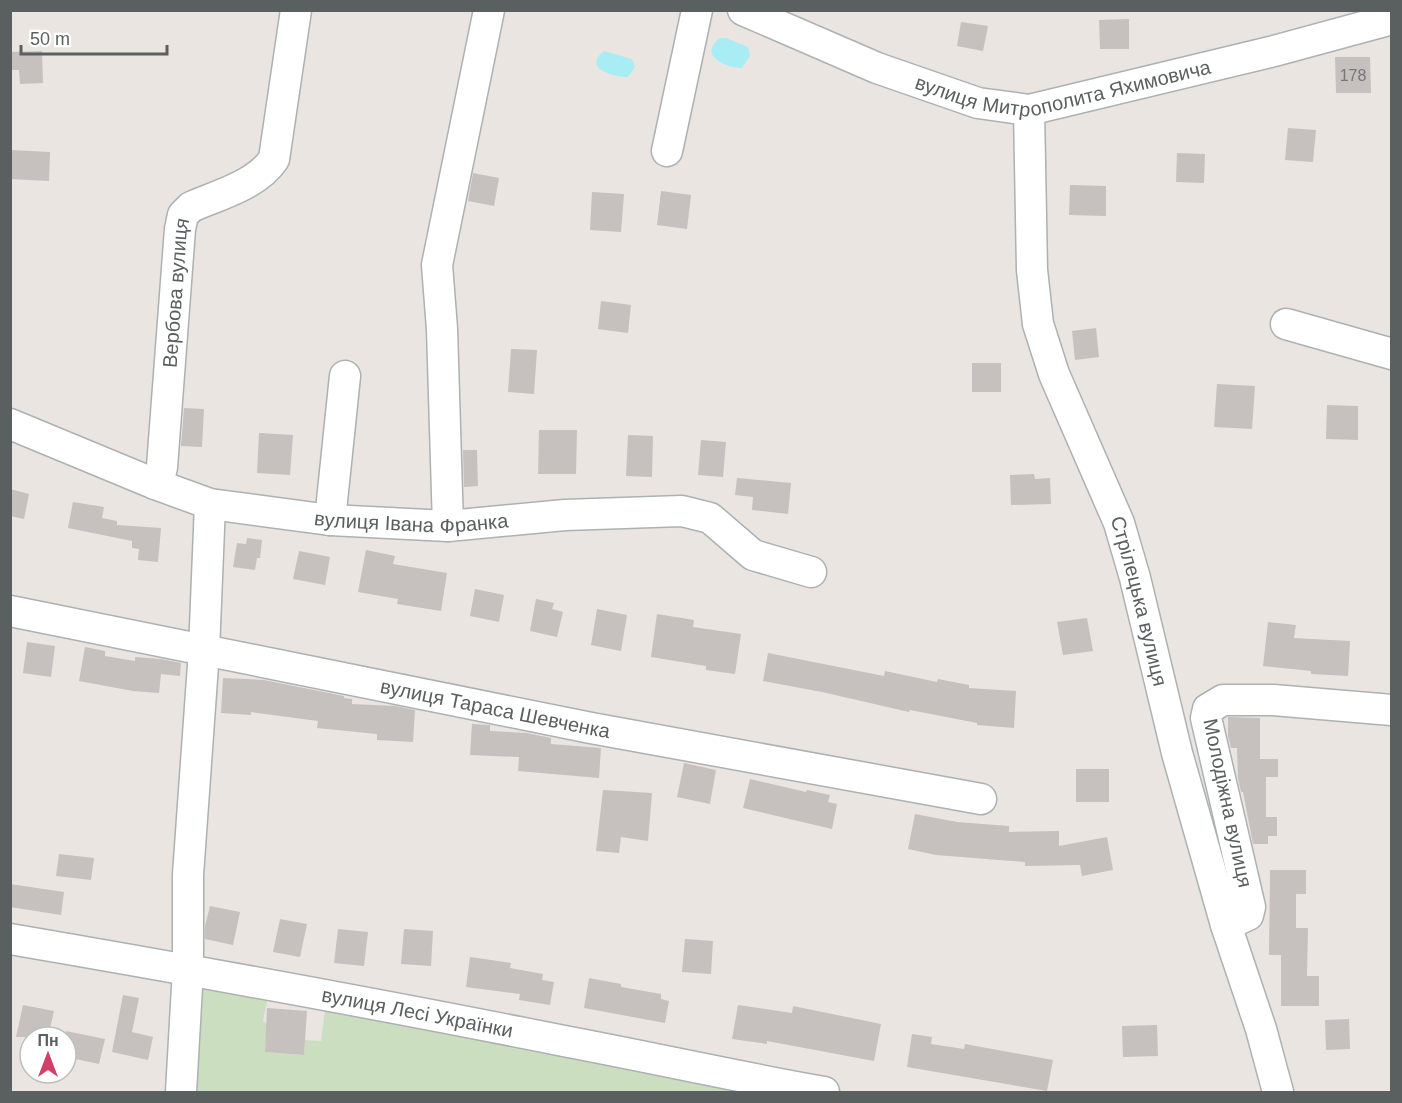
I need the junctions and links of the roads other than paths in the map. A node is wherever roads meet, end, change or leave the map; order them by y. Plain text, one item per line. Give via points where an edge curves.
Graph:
1 (296, 10) edge
2 (489, 10) edge
3 (697, 10) edge
4 (743, 10) edge
5 (1392, 19) edge
6 (1029, 110) junction
7 (667, 151) dead end
8 (1286, 324) dead end
9 (1392, 354) edge
10 (345, 376) dead end
11 (10, 424) edge
12 (155, 484) junction
13 (210, 504) junction
14 (330, 520) junction
15 (448, 526) junction
16 (811, 573) dead end
17 (10, 611) edge
18 (204, 651) junction
19 (1392, 710) edge
20 (981, 799) dead end
21 (1226, 926) junction
22 (10, 939) edge
23 (188, 969) junction
24 (181, 1092) edge
25 (824, 1092) edge
26 (1278, 1092) edge

1 - 12 street, Вербова вулиця via 274,159 255,178 191,207 183,215 162,466
2 - 15 street via 437,265
3 - 7 street
4 - 6 street, вулиця Митрополита Яхимовича via 877,68 978,103
5 - 6 street, вулиця Митрополита Яхимовича
6 - 21 street, Стрілецька вулиця via 1032,270 1038,324 1054,374 1119,523
8 - 9 street
10 - 14 street
11 - 12 street, вулиця Івана Франка
12 - 13 street, вулиця Івана Франка
13 - 14 street, вулиця Івана Франка
13 - 18 street
14 - 15 street, вулиця Івана Франка
15 - 16 street, вулиця Івана Франка via 565,515 682,511 710,518 753,555
17 - 18 street, вулиця Тараса Шевченка
18 - 20 street, вулиця Тараса Шевченка via 591,728
18 - 23 street via 188,875
19 - 21 street, Молодіжна вулиця via 1273,700 1223,700 1208,709 1206,718 1250,907 1248,915
21 - 26 street, Стрілецька вулиця
22 - 23 street, вулиця Лесі Українки
23 - 24 street
23 - 25 street, вулиця Лесі Українки

